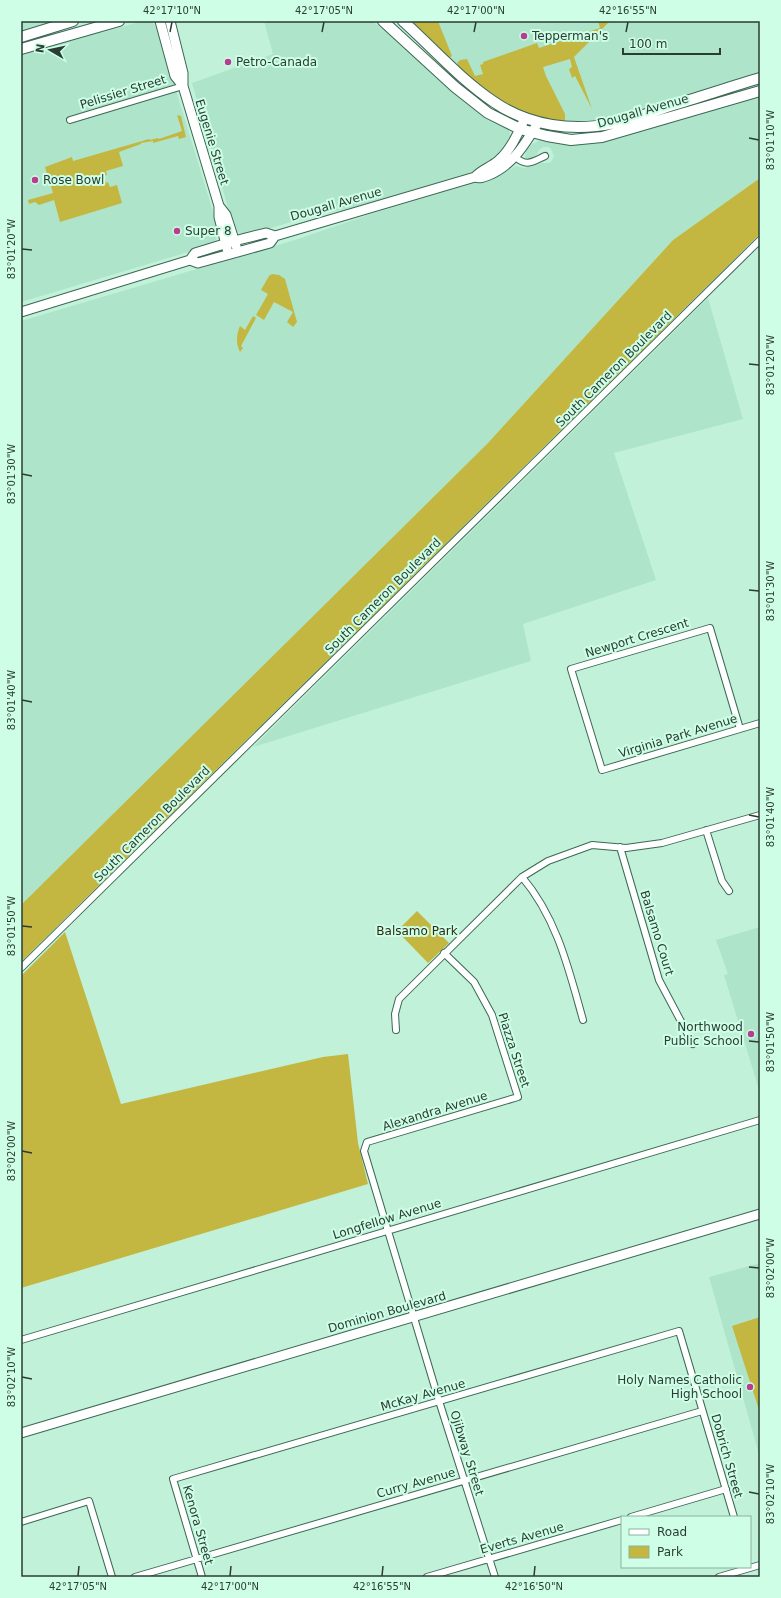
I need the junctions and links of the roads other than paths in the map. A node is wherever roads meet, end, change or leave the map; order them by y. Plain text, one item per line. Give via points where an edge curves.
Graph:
1 (73, 21) edge
2 (119, 21) edge
3 (160, 21) edge
4 (170, 21) edge
5 (383, 21) edge
6 (403, 21) edge
7 (21, 37) edge
8 (21, 49) edge
9 (760, 78) edge
10 (183, 86) junction
11 (760, 91) edge
12 (525, 118) junction
13 (70, 120) dead end
14 (537, 122) junction
15 (520, 129) junction
16 (532, 132) junction
17 (545, 156) dead end
18 (515, 157) junction
19 (474, 177) junction
20 (274, 236) junction
21 (760, 240) edge
22 (230, 242) junction
23 (238, 252) junction
24 (228, 255) junction
25 (190, 260) junction
26 (21, 312) edge
27 (760, 723) edge
28 (740, 729) junction
29 (602, 770) joint
30 (760, 815) edge
31 (706, 830) junction
32 (620, 847) junction
33 (522, 877) junction
34 (729, 891) dead end
35 (444, 953) junction
36 (21, 968) edge
37 (583, 1020) dead end
38 (396, 1030) dead end
39 (693, 1044) dead end
40 (518, 1097) joint
41 (760, 1120) edge
42 (364, 1151) joint
43 (760, 1214) edge
44 (389, 1230) junction
45 (415, 1316) junction
46 (679, 1331) joint
47 (21, 1340) edge
48 (439, 1401) junction
49 (702, 1411) junction
50 (21, 1433) edge
51 (173, 1479) joint
52 (464, 1480) junction
53 (726, 1489) junction
54 (634, 1516) edge
55 (734, 1516) edge
56 (621, 1520) edge
57 (21, 1522) edge
58 (197, 1559) junction
59 (489, 1559) junction
60 (749, 1568) edge
61 (112, 1577) edge
62 (135, 1577) edge
63 (202, 1577) edge
64 (427, 1577) edge
65 (495, 1577) edge
66 (719, 1577) edge

1 - 7 main road
2 - 8 main road
3 - 10 street, Eugenie Street via 175,76
4 - 10 street, Eugenie Street via 183,73
5 - 15 main road via 470,99 488,113
6 - 12 main road via 478,91 510,112
9 - 14 main road, Dougall Avenue via 616,123 582,127
10 - 13 street, Pelissier Street
10 - 22 street, Eugenie Street via 219,206 226,215
11 - 16 main road, Dougall Avenue via 602,137 571,140
12 - 14 main road, Dougall Avenue
12 - 15 street, Dougall Avenue
14 - 16 street, Dougall Avenue
15 - 16 main road, Dougall Avenue
15 - 19 street, Dougall Avenue via 505,154
16 - 18 street, Dougall Avenue
17 - 18 street via 528,164 520,162
18 - 19 street, Dougall Avenue via 502,169 479,179
19 - 20 street, Dougall Avenue
20 - 22 street, Dougall Avenue via 266,233
20 - 23 street, Dougall Avenue via 270,243
21 - 36 street, South Cameron Boulevard
22 - 23 street, Eugenie Street
22 - 24 street, Eugenie Street
22 - 25 street, Dougall Avenue via 195,253
23 - 24 street, Dougall Avenue
24 - 25 street, Dougall Avenue via 198,263
25 - 26 street, Dougall Avenue
27 - 28 street, Virginia Park Avenue
28 - 29 street, Virginia Park Avenue
28 - 29 street, Newport Crescent via 710,628 571,669
30 - 31 street
31 - 32 street via 662,843
31 - 34 street via 722,881
32 - 33 street via 592,845 572,851 548,860
32 - 39 street, Balsamo Court via 659,980
33 - 35 street
33 - 37 street via 549,919 563,949
35 - 38 street via 399,999 395,1014
35 - 40 street, Piazza Street via 474,982 492,1015
40 - 42 street, Alexandra Avenue via 367,1142
41 - 44 street, Longfellow Avenue
42 - 44 street, Ojibway Street
43 - 45 street, Dominion Boulevard
44 - 45 street, Ojibway Street
44 - 47 street, Longfellow Avenue
45 - 48 street, Ojibway Street
45 - 50 street, Dominion Boulevard
46 - 48 street, McKay Avenue
46 - 49 street, Dobrich Street
48 - 51 street, McKay Avenue
48 - 52 street, Ojibway Street
49 - 52 street, Curry Avenue
49 - 53 street, Dobrich Street
51 - 58 street, Kenora Street
52 - 58 street, Curry Avenue
52 - 59 street, Ojibway Street
53 - 54 street
53 - 55 street, Dobrich Street
56 - 59 street, Everts Avenue
57 - 61 street via 89,1501
58 - 62 street, Curry Avenue
58 - 63 street, Kenora Street
59 - 64 street, Everts Avenue
59 - 65 street, Ojibway Street
60 - 66 street

